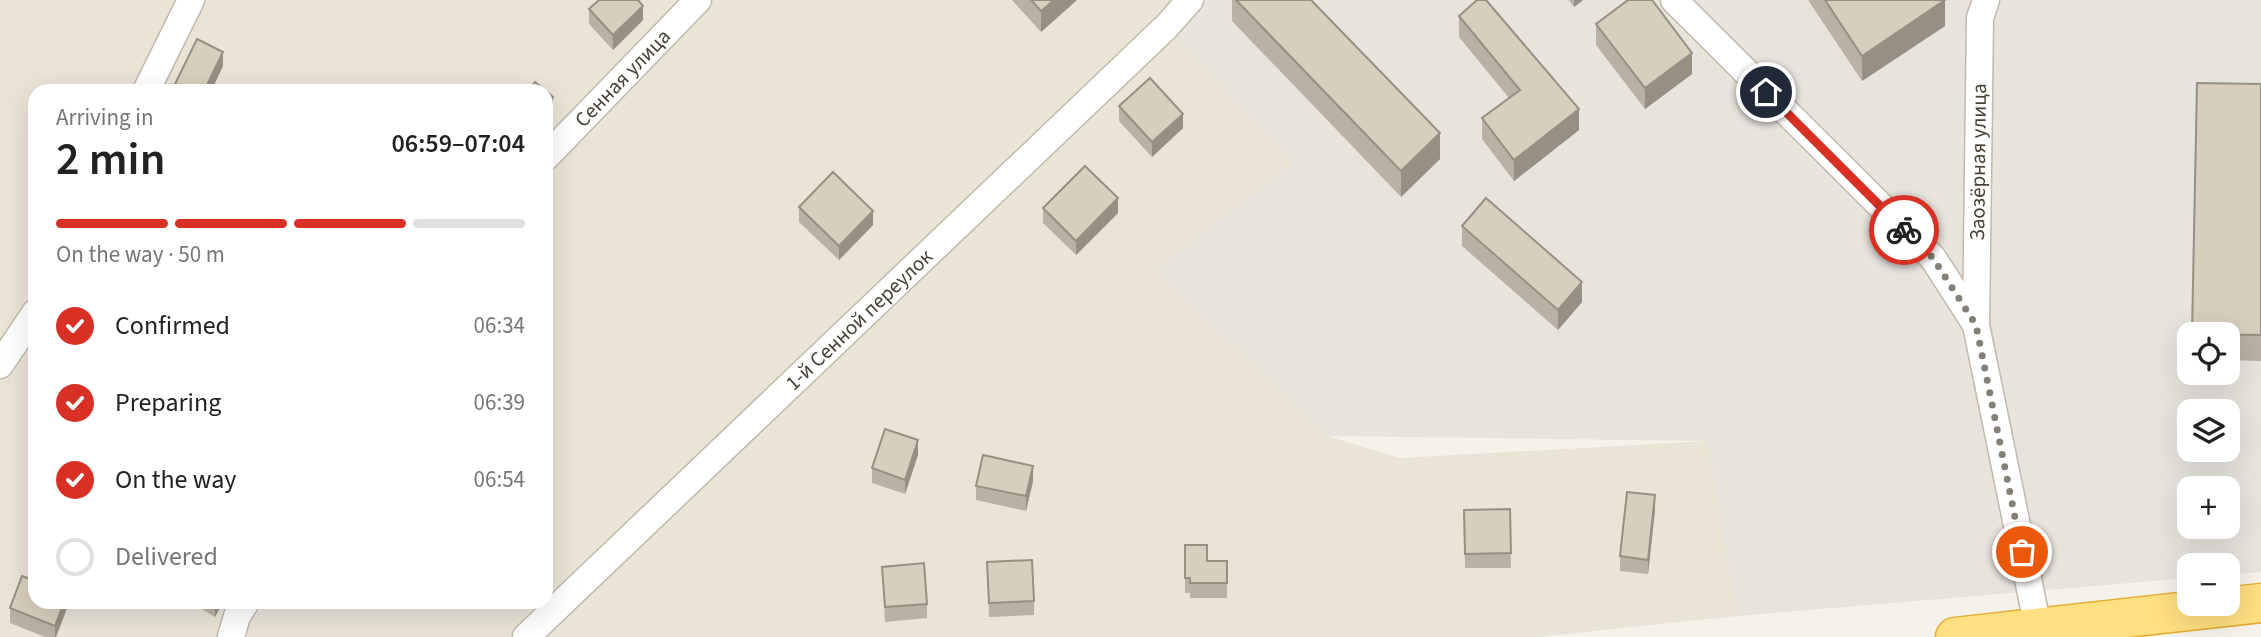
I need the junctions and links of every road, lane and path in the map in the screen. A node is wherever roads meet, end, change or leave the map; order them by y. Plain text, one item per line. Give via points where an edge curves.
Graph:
1 (191, 0) edge
2 (698, 0) edge
3 (1190, 0) edge
4 (1674, 0) edge
5 (1986, 0) edge
6 (149, 84) edge
7 (553, 150) edge
8 (28, 323) edge
9 (1976, 325) junction
10 (0, 365) edge
11 (2261, 603) edge
12 (242, 609) edge
13 (2038, 628) junction
14 (230, 637) edge
15 (526, 637) edge
16 (1955, 637) edge

1 - 6 street
2 - 7 street, Сенная улица
3 - 15 street, 1-й Сенной переулок
4 - 9 street, Заозёрная улица via 1933,258
5 - 9 street, Заозёрная улица via 1980,18
8 - 10 street
9 - 13 street, Заозёрная улица
11 - 13 highway
12 - 14 street
13 - 16 highway

